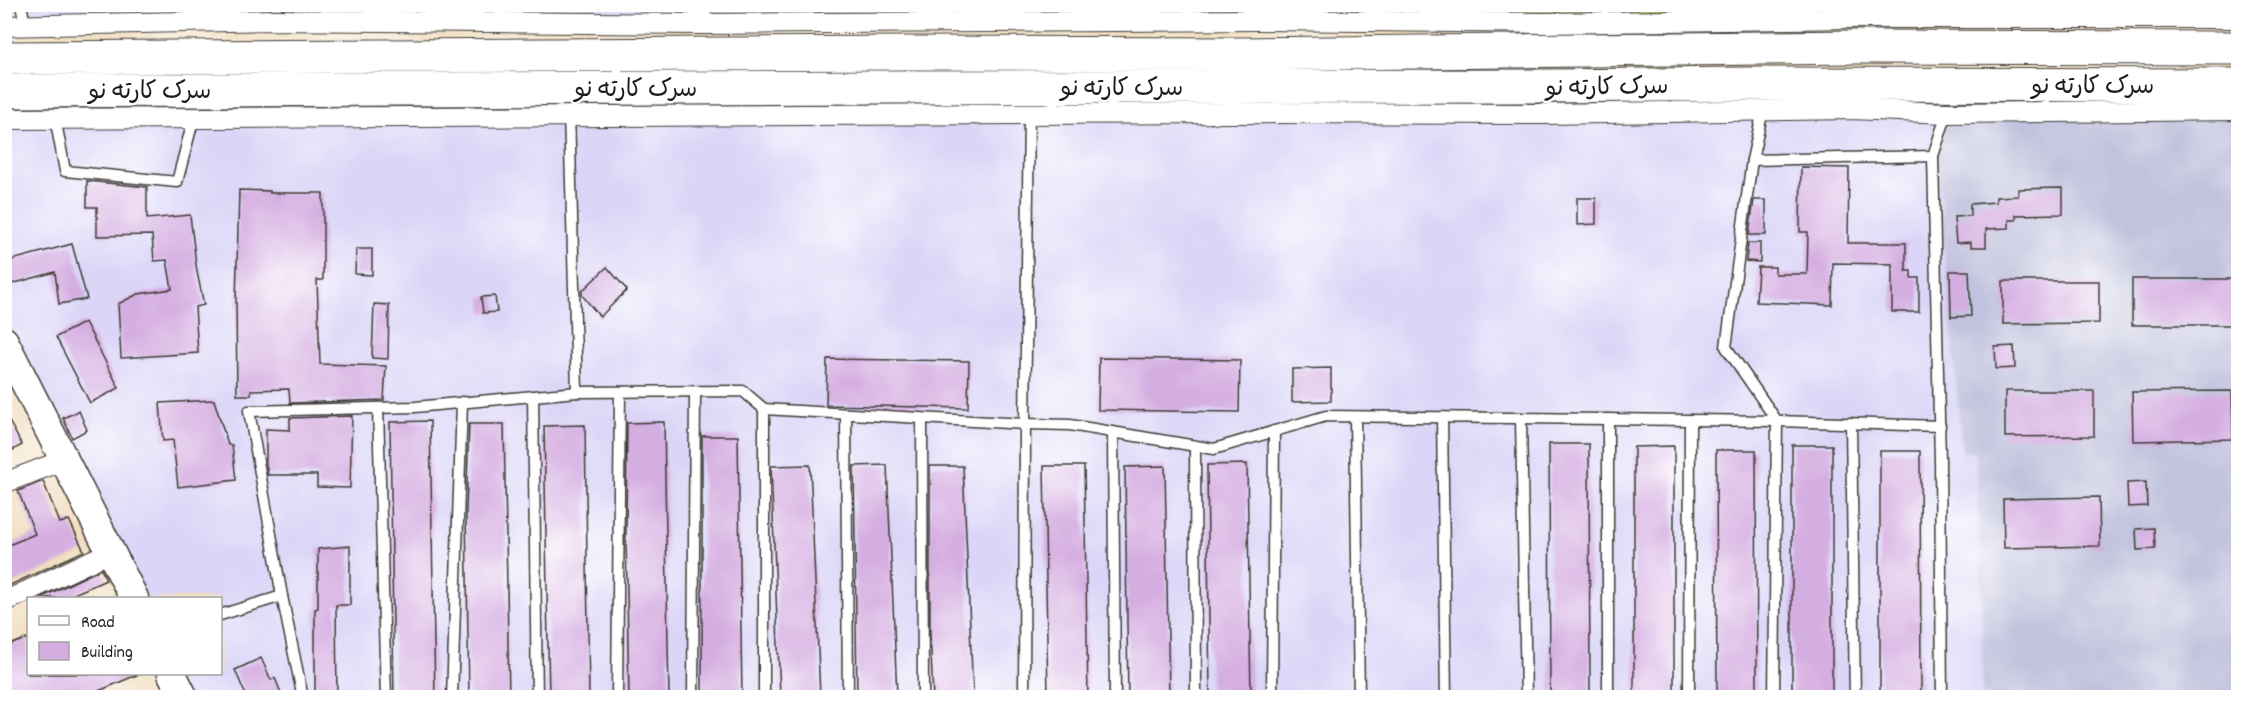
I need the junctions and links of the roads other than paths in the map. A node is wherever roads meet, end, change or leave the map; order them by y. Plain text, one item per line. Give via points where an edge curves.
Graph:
1 (21, 4) edge
2 (1255, 12) edge
3 (274, 13) edge
4 (1010, 13) edge
5 (701, 14) edge
6 (2238, 18) edge
7 (25, 25) junction
8 (4, 26) edge
9 (1743, 48) junction
10 (2238, 48) edge
11 (4, 58) edge
12 (481, 72) junction
13 (566, 81) junction
14 (2238, 85) edge
15 (4, 91) edge
16 (1754, 97) junction
17 (2238, 110) edge
18 (1947, 113) junction
19 (1029, 114) junction
20 (55, 117) junction
21 (194, 117) junction
22 (4, 119) edge
23 (1933, 156) junction
24 (1752, 160) junction
25 (5, 344) edge
26 (577, 392) junction
27 (620, 392) junction
28 (695, 392) junction
29 (533, 396) junction
30 (462, 402) junction
31 (378, 408) junction
32 (764, 409) junction
33 (846, 415) junction
34 (1355, 417) junction
35 (1442, 417) junction
36 (1521, 418) junction
37 (922, 419) junction
38 (1608, 419) junction
39 (1690, 420) junction
40 (1777, 420) junction
41 (1851, 423) junction
42 (1025, 424) junction
43 (1940, 426) junction
44 (1274, 431) junction
45 (1113, 432) junction
46 (1195, 446) junction
47 (64, 460) junction
48 (4, 483) edge
49 (110, 552) junction
50 (282, 596) junction
51 (133, 597) edge
52 (4, 602) edge
53 (222, 614) edge
54 (172, 675) edge
55 (184, 698) edge
56 (303, 698) edge
57 (386, 698) edge
58 (452, 698) edge
59 (537, 698) edge
60 (616, 698) edge
61 (693, 698) edge
62 (764, 698) edge
63 (848, 698) edge
64 (923, 698) edge
65 (1024, 698) edge
66 (1115, 698) edge
67 (1196, 698) edge
68 (1272, 698) edge
69 (1359, 698) edge
70 (1446, 698) edge
71 (1526, 698) edge
72 (1608, 698) edge
73 (1689, 698) edge
74 (1774, 698) edge
75 (1855, 698) edge
76 (1942, 698) edge

1 - 7 lane
2 - 4 street
2 - 6 street via 1546,23
3 - 5 street
3 - 7 street
4 - 5 street
7 - 8 street
9 - 10 highway
9 - 13 highway via 1241,54 893,53
9 - 16 highway
11 - 12 highway
12 - 13 highway
12 - 15 highway, سرک کارته نو
13 - 16 highway, سرک کارته نو via 1512,87
13 - 19 street
13 - 21 street
13 - 26 lane
14 - 16 highway, سرک کارته نو
16 - 18 street via 1851,109
16 - 19 street via 1546,114
16 - 24 lane
17 - 18 street
18 - 23 lane
19 - 42 lane
20 - 21 street
20 - 21 lane via 65,171 177,182
20 - 22 street
23 - 24 lane
23 - 43 lane
24 - 40 lane via 1726,347
25 - 47 street
26 - 27 lane
26 - 29 lane
27 - 28 lane
27 - 60 lane
28 - 32 lane via 743,392
28 - 61 lane
29 - 30 lane
29 - 59 lane
30 - 31 lane
30 - 58 lane
31 - 50 lane via 249,411
31 - 57 lane
32 - 33 lane
32 - 62 lane
33 - 37 lane
33 - 63 lane
34 - 35 lane
34 - 44 lane via 1326,416
34 - 69 lane
35 - 36 lane
35 - 70 lane
36 - 38 lane
36 - 71 lane
37 - 42 lane
37 - 64 lane
38 - 39 lane
38 - 72 lane
39 - 40 lane
39 - 73 lane
40 - 41 lane
40 - 74 lane
41 - 43 lane
41 - 75 lane
42 - 45 lane via 1070,425
42 - 65 lane
43 - 76 lane
44 - 46 lane via 1214,449
44 - 68 lane
45 - 46 lane
45 - 66 lane
46 - 67 lane
47 - 48 street
47 - 49 street
49 - 51 street
49 - 52 street
50 - 53 lane
50 - 56 lane
54 - 55 street

